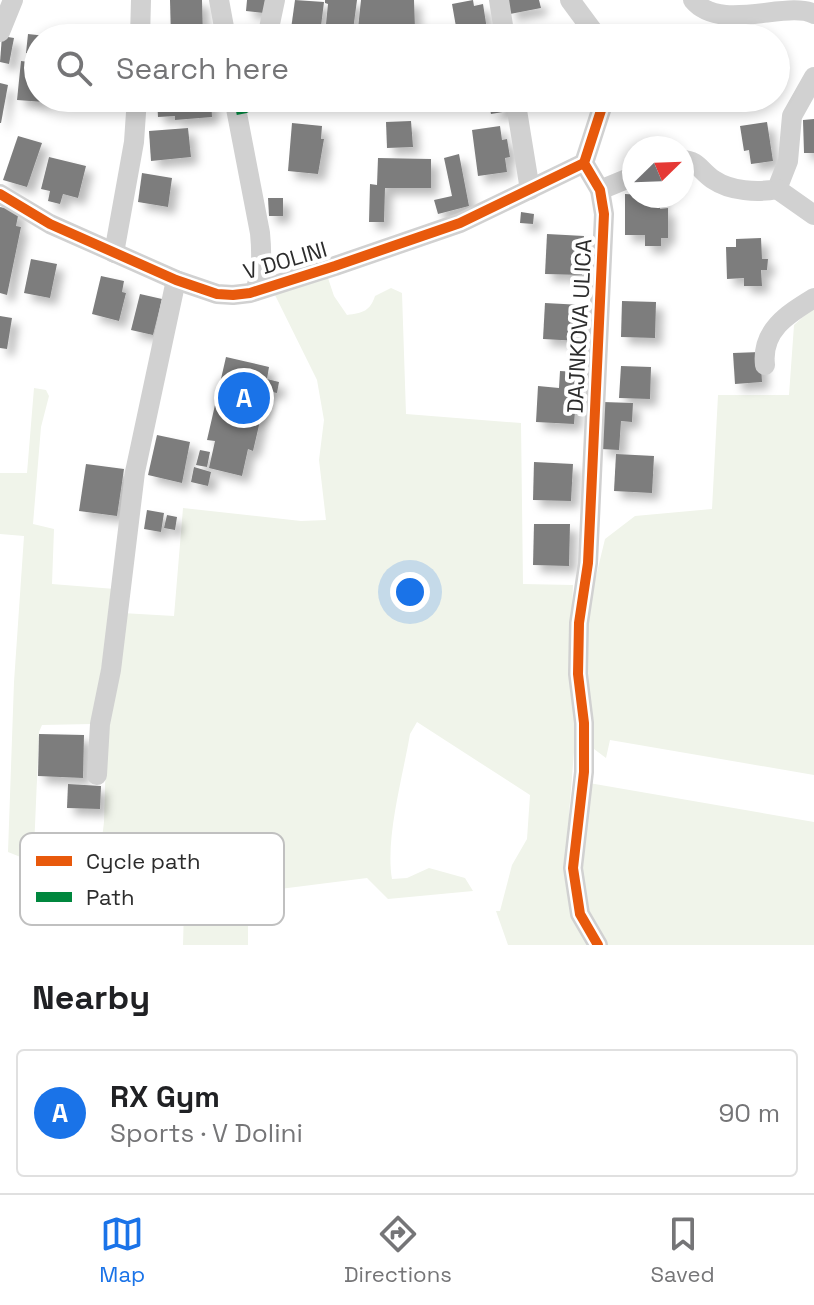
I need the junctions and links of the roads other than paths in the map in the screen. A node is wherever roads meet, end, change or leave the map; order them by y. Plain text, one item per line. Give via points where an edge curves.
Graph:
1 (13, 0) edge
2 (141, 0) edge
3 (219, 0) edge
4 (275, 0) edge
5 (499, 0) edge
6 (570, 0) edge
7 (693, 0) edge
8 (814, 14) edge
9 (140, 24) edge
10 (223, 24) edge
11 (270, 24) edge
12 (503, 24) edge
13 (588, 24) edge
14 (0, 32) edge
15 (814, 77) edge
16 (136, 112) edge
17 (237, 112) edge
18 (517, 112) edge
19 (600, 112) edge
20 (584, 163) junction
21 (694, 163) edge
22 (622, 181) edge
23 (777, 189) junction
24 (530, 190) junction
25 (600, 190) junction
26 (0, 194) edge
27 (814, 215) edge
28 (114, 253) junction
29 (176, 280) junction
30 (255, 291) junction
31 (814, 298) edge
32 (765, 365) dead end
33 (97, 775) dead end
34 (598, 945) edge

1 - 14 street
2 - 9 street
3 - 10 street
4 - 11 street
5 - 12 street
6 - 13 street
7 - 8 street via 720,11 793,6
15 - 23 street via 789,124 788,161
16 - 28 street
17 - 30 street via 260,233
18 - 24 street
19 - 20 street
20 - 24 street, V DOLINI
20 - 25 street, DAJNKOVA ULICA
21 - 23 street via 725,186
22 - 25 street
23 - 27 street
24 - 30 street, V DOLINI via 460,223
25 - 34 street, DAJNKOVA ULICA via 604,214 588,563 579,623 584,772 573,868 580,914
26 - 28 street, V DOLINI
28 - 29 street, V DOLINI
29 - 30 street, V DOLINI via 217,294
29 - 33 street via 135,472
31 - 32 street via 779,322 765,352

